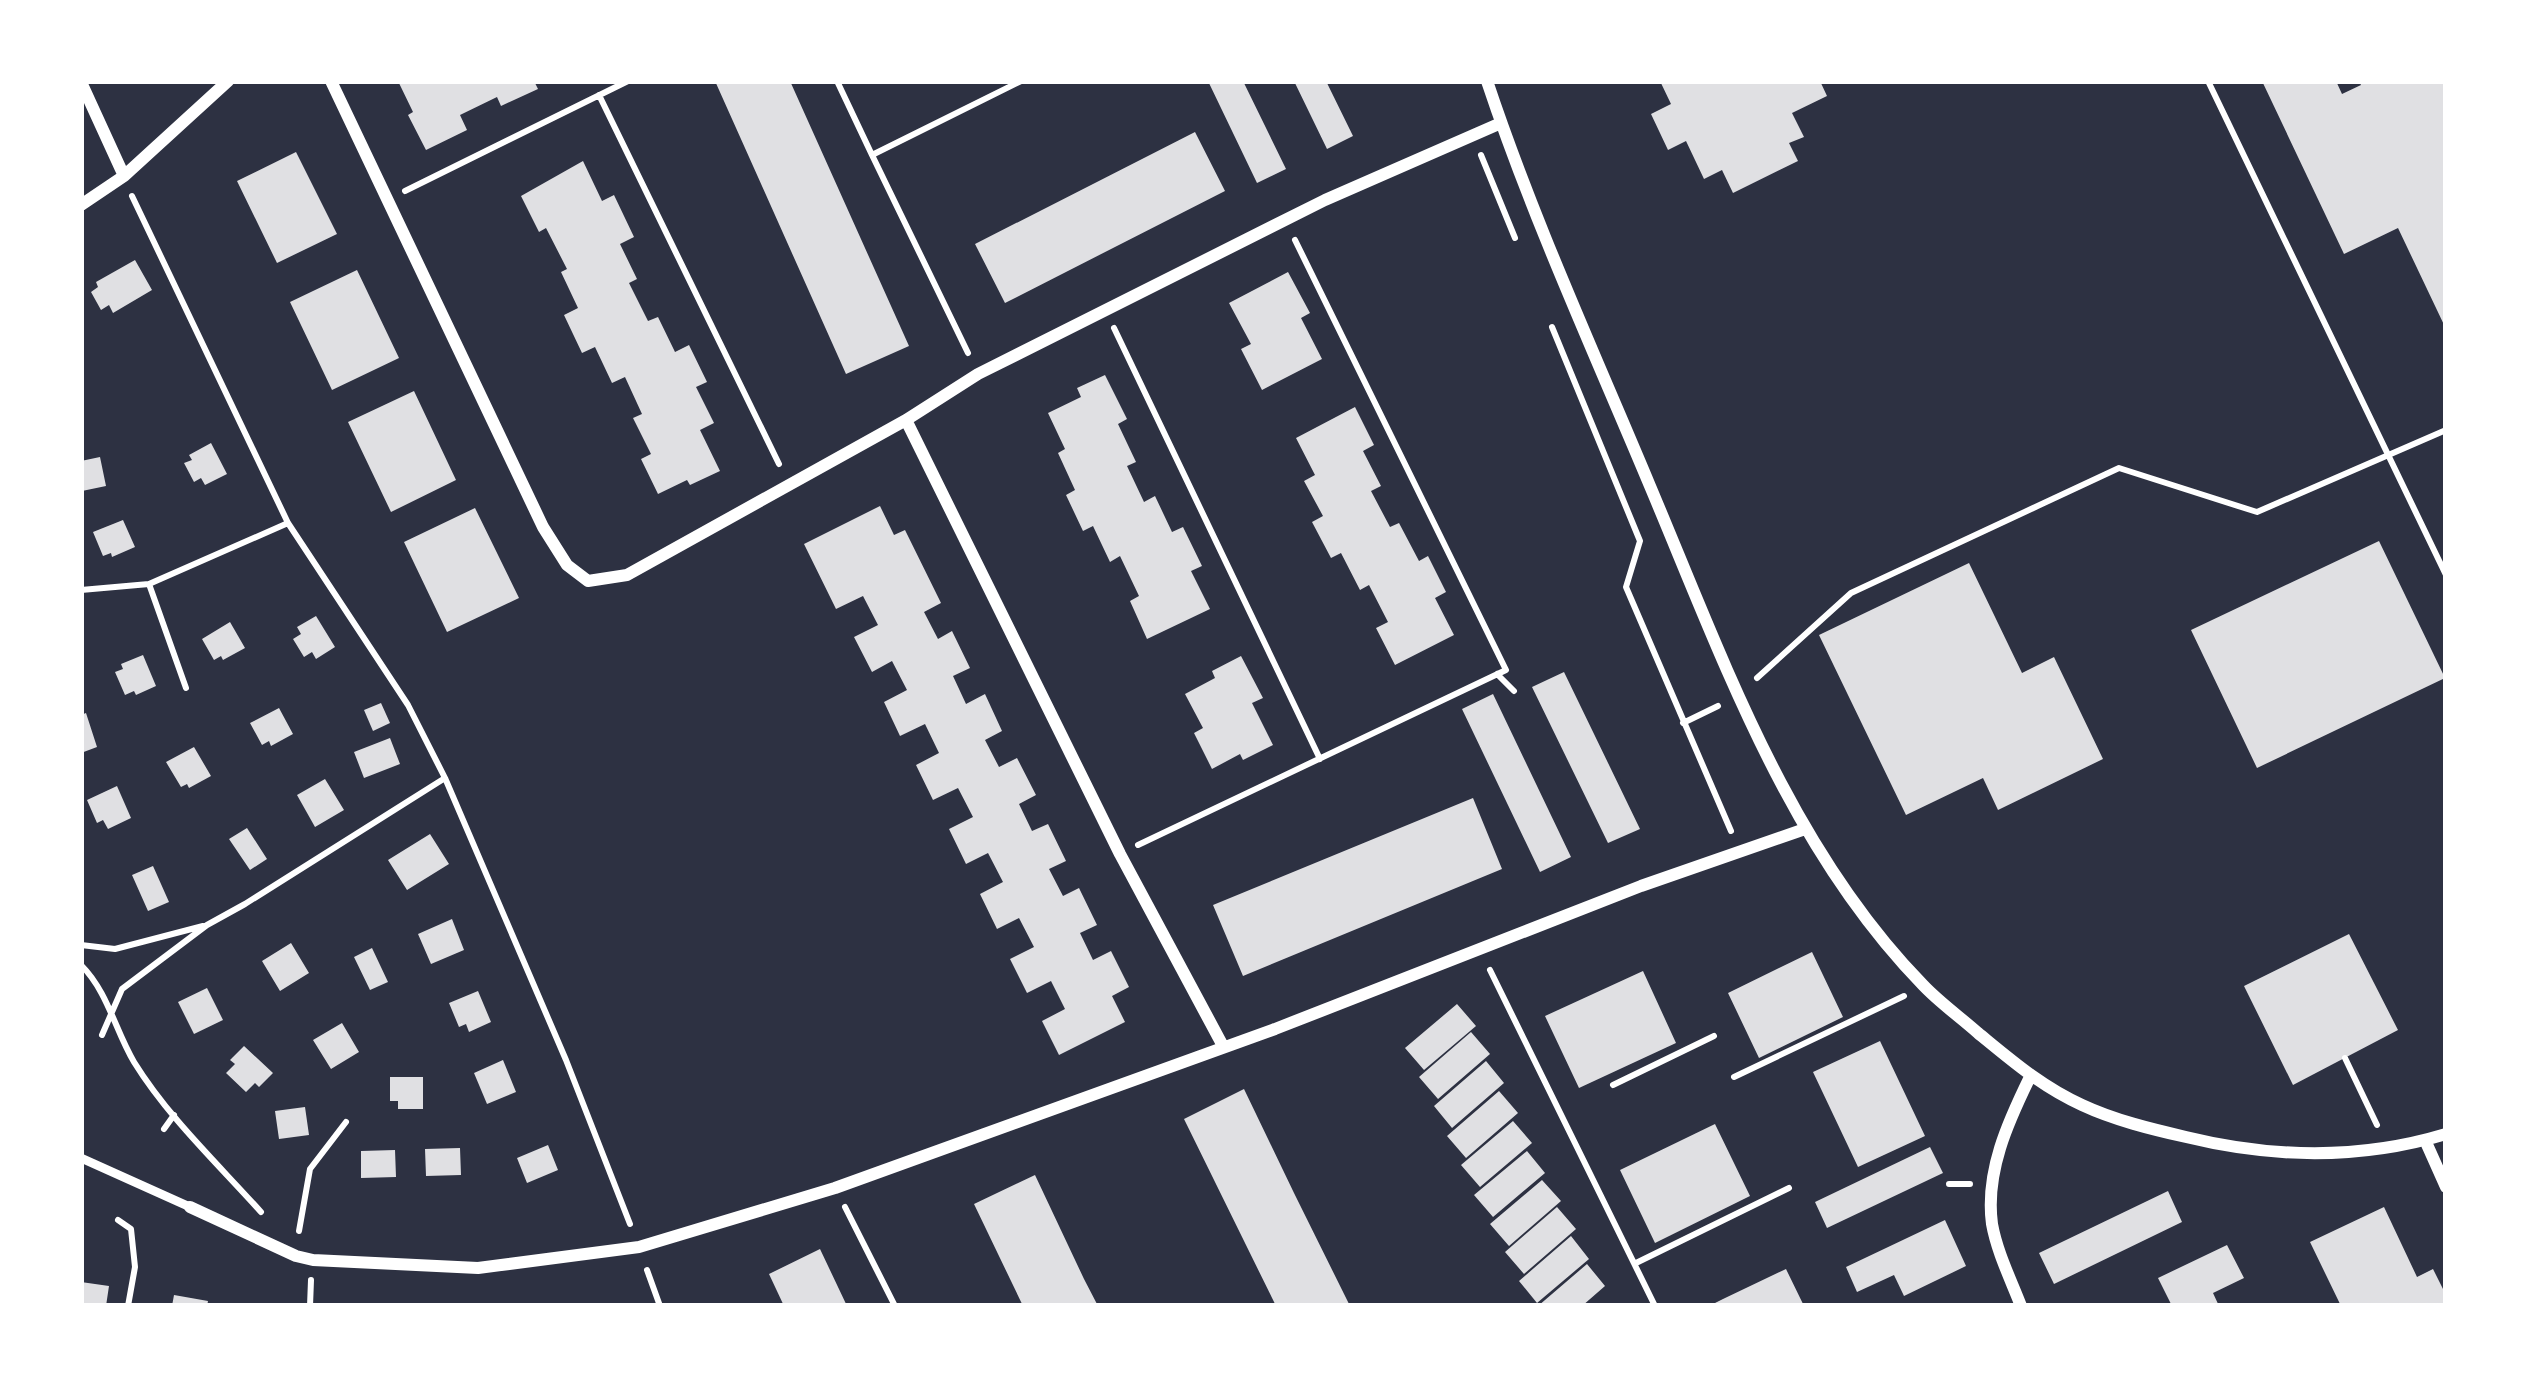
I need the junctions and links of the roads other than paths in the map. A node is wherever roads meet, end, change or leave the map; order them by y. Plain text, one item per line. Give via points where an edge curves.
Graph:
1 (228, 81) edge
2 (331, 81) edge
3 (1487, 81) edge
4 (81, 82) edge
5 (1501, 123) junction
6 (124, 176) junction
7 (81, 205) edge
8 (906, 420) junction
9 (1805, 829) junction
10 (1222, 1046) junction
11 (2030, 1077) junction
12 (2446, 1133) edge
13 (2425, 1140) junction
14 (81, 1158) edge
15 (2446, 1187) edge
16 (190, 1207) joint
17 (2021, 1306) edge

1 - 6 street
2 - 8 street via 543,527 588,581 627,574
3 - 5 street
4 - 6 street
5 - 8 street via 1105,309
5 - 9 street via 1738,696
6 - 7 street
8 - 10 street
9 - 10 street
9 - 11 street via 1924,986
10 - 16 street via 835,1187 640,1247 478,1268 313,1260
11 - 13 street via 2082,1106 2218,1145 2294,1155
11 - 17 street via 2006,1126 1992,1184 1993,1224
12 - 13 street
13 - 15 street
14 - 16 lane

